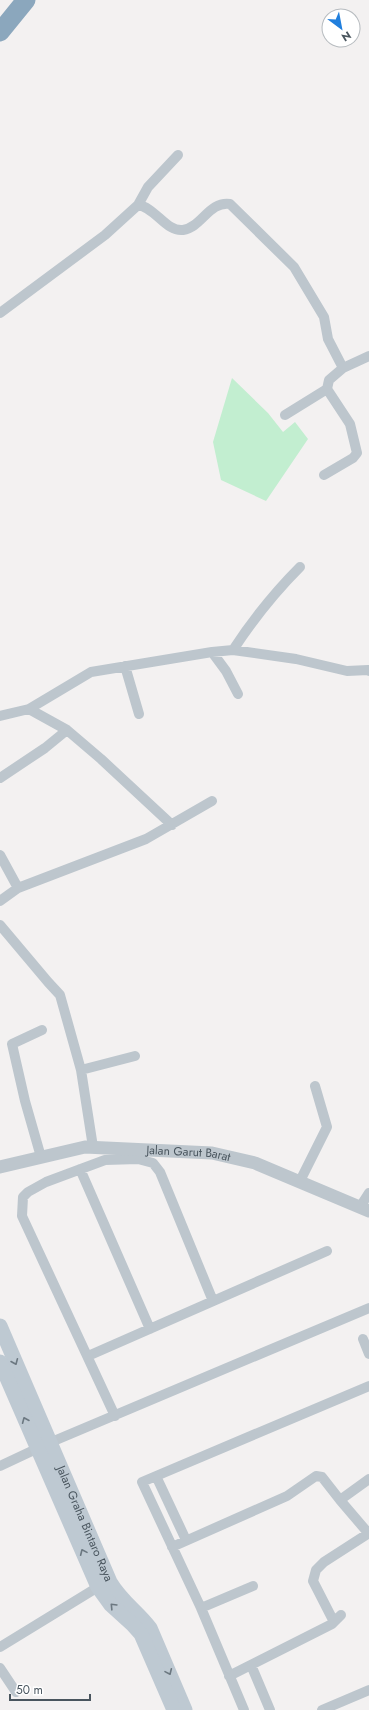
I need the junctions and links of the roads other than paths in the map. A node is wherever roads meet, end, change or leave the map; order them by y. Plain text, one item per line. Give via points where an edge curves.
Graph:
1 (10, 0) edge
2 (26, 0) edge
3 (0, 16) edge
4 (0, 32) edge
5 (178, 155) dead end
6 (138, 205) junction
7 (0, 313) edge
8 (369, 356) edge
9 (343, 368) junction
10 (327, 389) junction
11 (285, 415) dead end
12 (324, 475) dead end
13 (300, 566) dead end
14 (234, 650) junction
15 (212, 652) junction
16 (125, 666) junction
17 (369, 671) edge
18 (238, 694) dead end
19 (29, 709) junction
20 (139, 714) dead end
21 (0, 716) edge
22 (68, 730) junction
23 (0, 778) edge
24 (212, 801) dead end
25 (172, 825) junction
26 (0, 855) edge
27 (18, 888) junction
28 (0, 901) edge
29 (0, 925) edge
30 (42, 1030) dead end
31 (135, 1056) dead end
32 (81, 1070) junction
33 (315, 1086) dead end
34 (93, 1147) junction
35 (41, 1157) junction
36 (0, 1167) edge
37 (80, 1168) junction
38 (300, 1181) junction
39 (369, 1193) edge
40 (364, 1209) edge
41 (327, 1251) dead end
42 (213, 1301) junction
43 (369, 1308) edge
44 (1, 1329) edge
45 (150, 1329) junction
46 (363, 1339) dead end
47 (369, 1354) edge
48 (88, 1356) junction
49 (0, 1362) edge
50 (369, 1386) edge
51 (114, 1416) junction
52 (43, 1446) junction
53 (0, 1466) edge
54 (156, 1476) junction
55 (369, 1479) edge
56 (340, 1500) junction
57 (369, 1534) edge
58 (186, 1540) junction
59 (172, 1547) junction
60 (254, 1586) dead end
61 (98, 1587) junction
62 (201, 1608) junction
63 (0, 1647) edge
64 (251, 1665) junction
65 (0, 1668) edge
66 (229, 1676) junction
67 (369, 1690) edge
68 (16, 1692) dead end
69 (174, 1710) edge
70 (185, 1710) edge
71 (244, 1710) edge
72 (270, 1710) edge
73 (322, 1710) edge

1 - 3 highway
2 - 4 highway
5 - 6 street via 148,187
6 - 7 street via 105,235
6 - 9 street via 146,206 173,229 181,230 191,228 216,205 230,204 294,267 324,317 328,339
8 - 9 street
9 - 10 street via 329,380
10 - 11 street
10 - 12 street via 350,424 356,453 353,458
13 - 14 street via 252,620
14 - 15 street
14 - 17 street via 296,659 347,671
15 - 16 street
15 - 18 street
16 - 19 street via 91,672
16 - 20 street
19 - 21 street
19 - 22 street
22 - 23 street
22 - 25 street
24 - 25 street
25 - 27 street via 146,839
26 - 27 street
27 - 28 street
29 - 32 street via 60,995
30 - 35 street via 12,1044
31 - 32 street
32 - 34 street
33 - 38 street via 326,1128
34 - 35 street, Jalan Garut Barat
34 - 38 street, Jalan Garut Barat via 212,1153 255,1163
35 - 36 street, Jalan Garut Barat
37 - 42 street via 105,1160 138,1159 153,1163 157,1167
37 - 45 street
37 - 48 street via 28,1192 23,1197 22,1216
38 - 40 street, Jalan Garut Barat
39 - 40 street
41 - 42 street
42 - 45 street
43 - 51 street
44 -> 52 main road, Jalan Graha Bintaro Raya
45 - 48 street
46 - 47 street
48 - 51 street
52 -> 49 main road, Jalan Graha Bintaro Raya
50 - 54 street
51 - 52 street
52 - 53 street
61 -> 52 main road, Jalan Graha Bintaro Raya
52 -> 70 main road, Jalan Graha Bintaro Raya via 110,1582 124,1602 150,1628
54 - 58 street
54 - 59 street via 143,1481 142,1484
55 - 56 street
56 - 57 street
56 - 58 street via 322,1477 317,1476 287,1496
57 - 64 street via 324,1562 316,1570 313,1580 338,1619
58 - 59 street
59 - 62 street
60 - 62 street
61 - 63 street
69 -> 61 main road, Jalan Graha Bintaro Raya via 141,1634 111,1605
62 - 66 street
64 - 66 street
64 - 72 street
65 - 68 street
66 - 71 street
67 - 73 street

